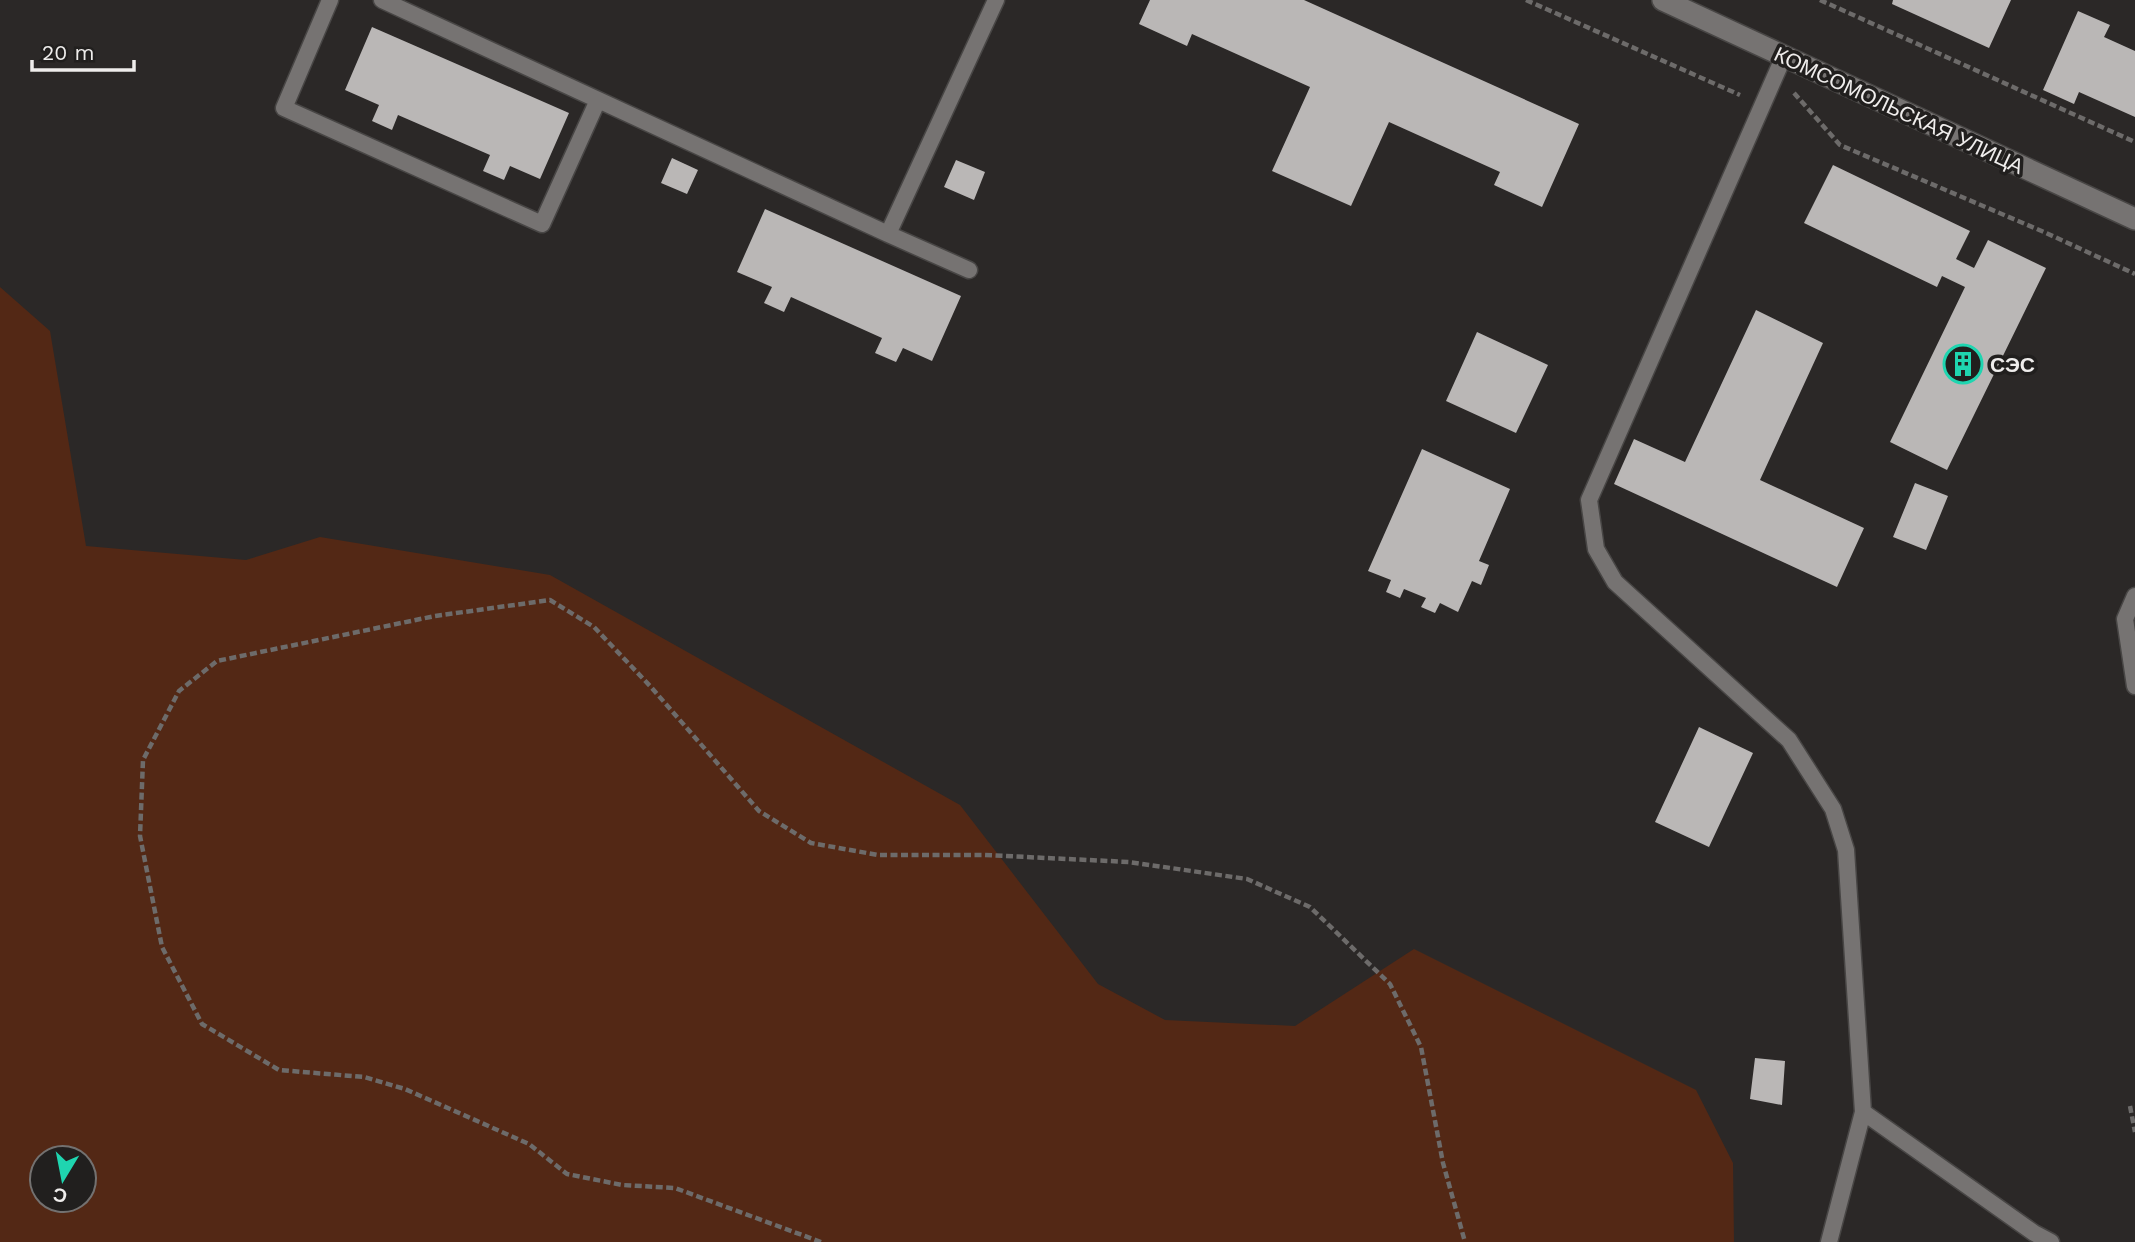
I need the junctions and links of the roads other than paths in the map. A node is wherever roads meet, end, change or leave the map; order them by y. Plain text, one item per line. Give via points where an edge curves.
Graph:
1 (330, 0) edge
2 (382, 0) edge
3 (996, 0) edge
4 (1663, 0) edge
5 (1781, 65) junction
6 (598, 100) junction
7 (2135, 219) edge
8 (888, 234) junction
9 (969, 270) dead end
10 (2135, 596) edge
11 (2132, 644) edge
12 (2135, 686) edge
13 (1863, 1112) junction
14 (1829, 1242) edge
15 (2051, 1242) edge

1 - 6 lane via 284,108 542,224
2 - 6 lane
3 - 8 lane
4 - 5 street, КОМСОМОЛЬСКАЯ УЛИЦА
5 - 7 street, КОМСОМОЛЬСКАЯ УЛИЦА
5 - 13 lane via 1589,500 1596,549 1615,582 1789,740 1833,809 1846,850
6 - 8 lane
8 - 9 lane
10 - 11 lane via 2125,619
11 - 12 lane
13 - 14 lane
13 - 15 lane

